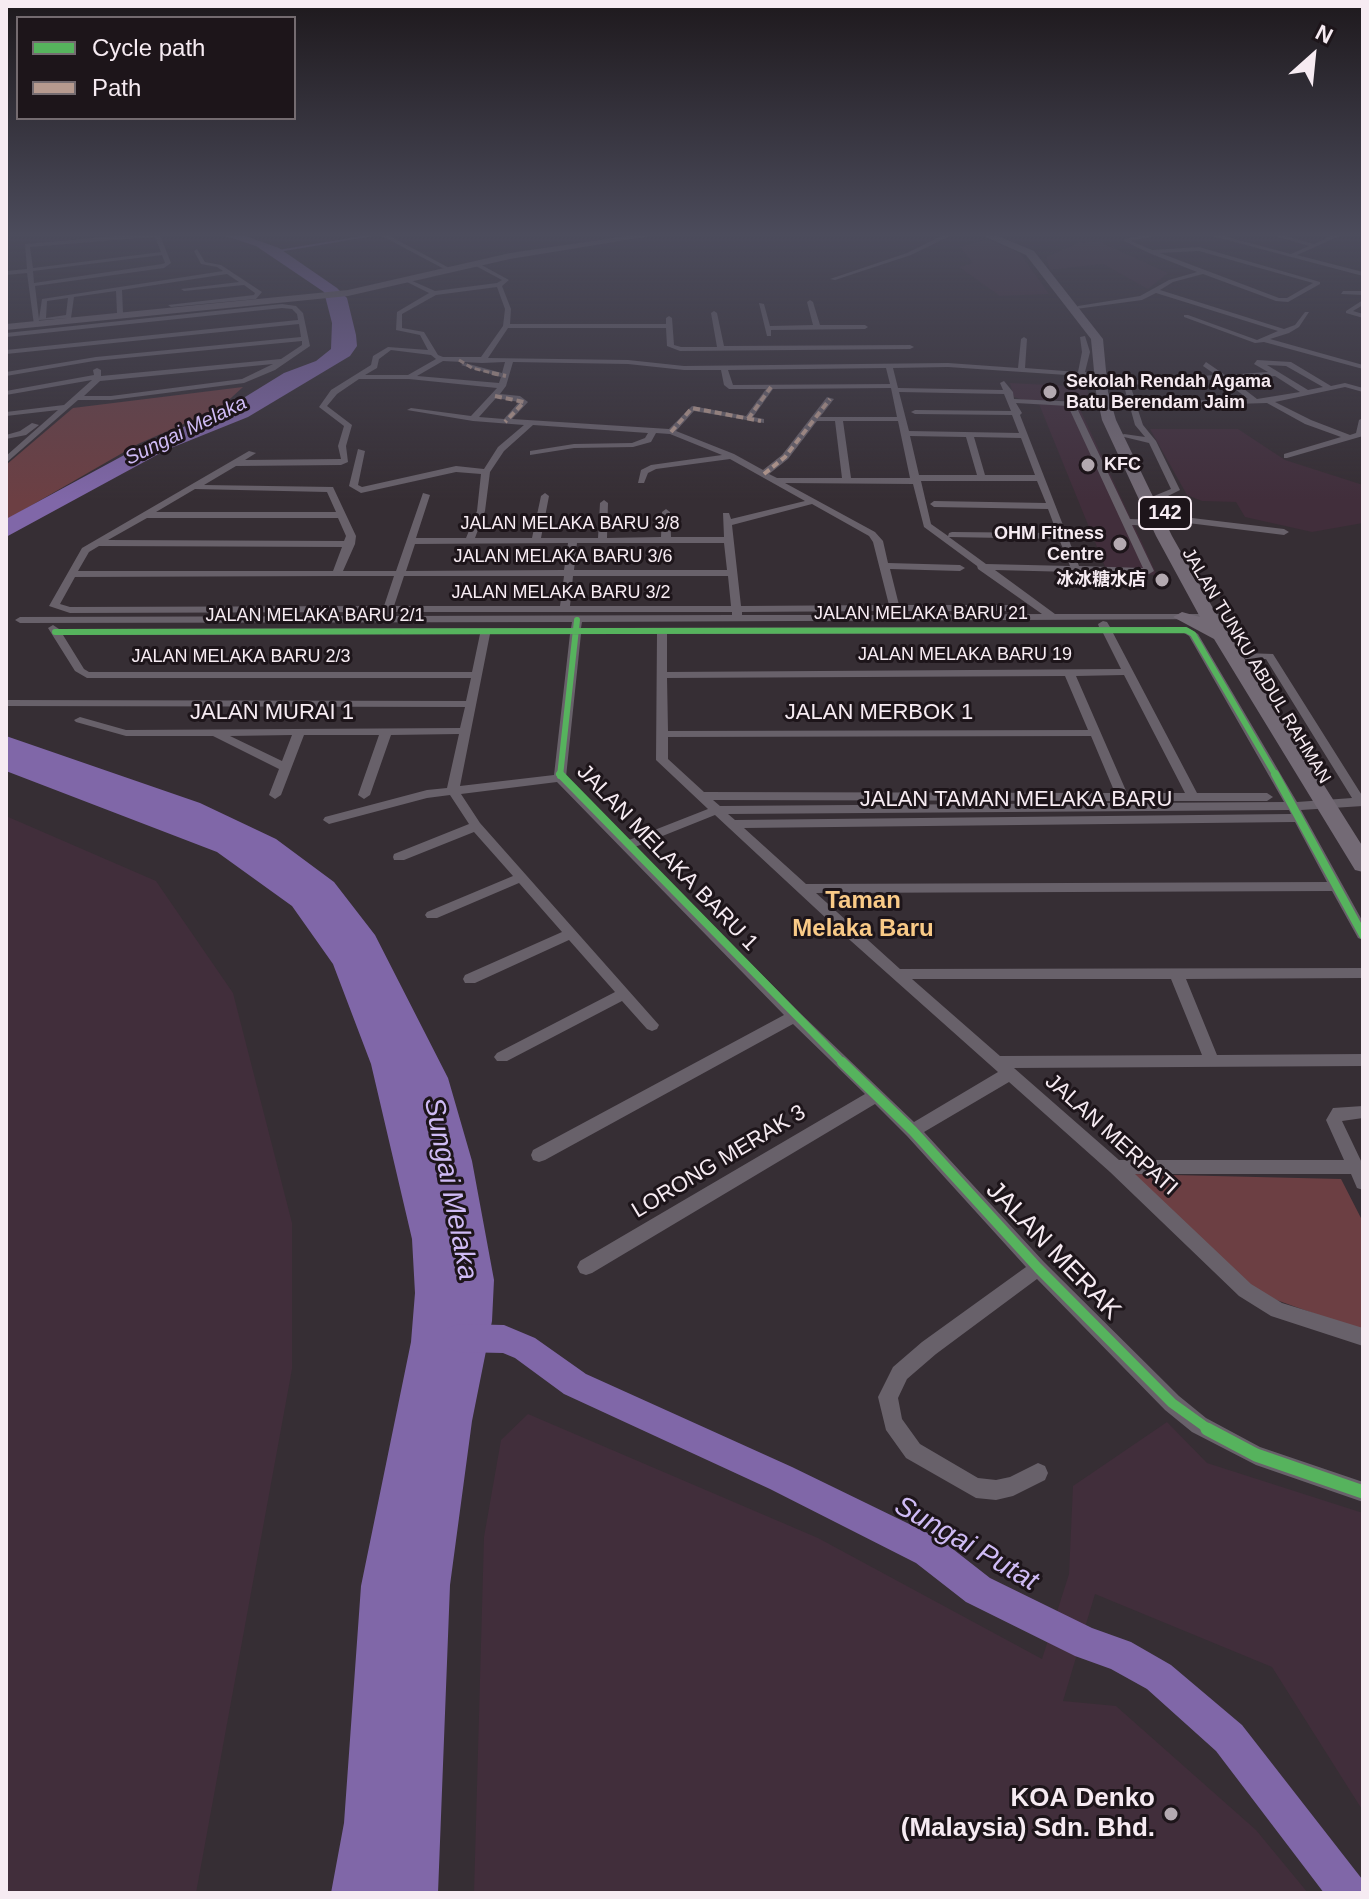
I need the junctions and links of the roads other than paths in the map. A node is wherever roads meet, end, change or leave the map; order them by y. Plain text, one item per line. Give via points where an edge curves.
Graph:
1 (36, 324) joint
2 (47, 324) edge
3 (82, 324) edge
4 (93, 324) edge
5 (99, 324) edge
6 (118, 324) edge
7 (212, 324) edge
8 (285, 324) edge
9 (301, 324) edge
10 (399, 324) edge
11 (603, 324) edge
12 (669, 324) edge
13 (716, 324) edge
14 (766, 324) edge
15 (816, 324) edge
16 (864, 324) edge
17 (1086, 324) edge
18 (1091, 324) edge
19 (1205, 324) edge
20 (1260, 324) edge
21 (1296, 324) edge
22 (105, 325) junction
23 (506, 326) joint
24 (6, 327) edge
25 (865, 327) junction
26 (767, 328) junction
27 (817, 328) junction
28 (213, 331) junction
29 (1287, 332) junction
30 (189, 333) junction
31 (6, 335) edge
32 (1083, 337) dead end
33 (305, 339) junction
34 (1024, 339) dead end
35 (1266, 340) junction
36 (107, 342) junction
37 (95, 343) junction
38 (854, 347) junction
39 (874, 347) junction
40 (910, 347) dead end
41 (772, 348) junction
42 (1086, 348) junction
43 (721, 349) junction
44 (189, 351) junction
45 (6, 352) edge
46 (490, 352) junction
47 (433, 353) junction
48 (1100, 354) junction
49 (96, 359) junction
50 (442, 359) junction
51 (459, 360) junction
52 (283, 361) junction
53 (482, 361) junction
54 (509, 362) junction
55 (557, 363) junction
56 (1206, 364) dead end
57 (889, 365) junction
58 (948, 365) junction
59 (861, 366) junction
60 (776, 367) junction
61 (801, 367) junction
62 (724, 368) junction
63 (1363, 369) edge
64 (189, 370) junction
65 (1021, 370) junction
66 (162, 373) junction
67 (6, 374) edge
68 (1081, 374) junction
69 (1276, 374) junction
70 (1104, 376) junction
71 (356, 377) junction
72 (409, 377) junction
73 (98, 378) junction
74 (964, 378) dead end
75 (1224, 378) junction
76 (504, 381) junction
77 (1345, 385) junction
78 (771, 387) junction
79 (808, 387) junction
80 (895, 388) junction
81 (1329, 388) junction
82 (1363, 390) edge
83 (165, 392) junction
84 (1009, 392) junction
85 (6, 393) edge
86 (1307, 393) junction
87 (495, 396) junction
88 (76, 398) junction
89 (830, 399) dead end
90 (1255, 401) junction
91 (1268, 401) junction
92 (1076, 404) junction
93 (1133, 405) junction
94 (66, 407) junction
95 (1108, 409) junction
96 (411, 410) dead end
97 (6, 412) edge
98 (915, 412) dead end
99 (1018, 413) junction
100 (473, 419) junction
101 (748, 419) junction
102 (818, 419) junction
103 (839, 419) junction
104 (901, 419) junction
105 (1363, 420) edge
106 (761, 421) dead end
107 (39, 422) dead end
108 (505, 422) junction
109 (531, 423) junction
110 (654, 430) junction
111 (671, 432) junction
112 (904, 433) junction
113 (1362, 434) edge
114 (969, 435) junction
115 (1026, 436) junction
116 (1124, 436) junction
117 (6, 437) edge
118 (1349, 437) junction
119 (1152, 441) junction
120 (361, 451) dead end
121 (252, 453) dead end
122 (533, 453) dead end
123 (8, 456) edge
124 (731, 456) junction
125 (1287, 456) dead end
126 (236, 463) junction
127 (486, 472) junction
128 (764, 474) junction
129 (1041, 478) junction
130 (915, 479) junction
131 (982, 479) junction
132 (776, 480) junction
133 (641, 481) dead end
134 (847, 481) junction
135 (193, 487) junction
136 (426, 495) dead end
137 (545, 496) dead end
138 (1157, 498) junction
139 (815, 501) junction
140 (604, 503) dead end
141 (934, 504) dead end
142 (1053, 506) junction
143 (666, 512) dead end
144 (145, 515) junction
145 (341, 515) junction
146 (1162, 520) junction
147 (1126, 522) junction
148 (1284, 532) dead end
149 (952, 535) dead end
150 (1063, 536) junction
151 (470, 540) junction
152 (536, 540) junction
153 (573, 540) junction
154 (602, 540) junction
155 (666, 540) junction
156 (729, 540) junction
157 (411, 541) junction
158 (97, 543) junction
159 (350, 544) junction
160 (884, 566) junction
161 (981, 567) junction
162 (960, 568) dead end
163 (1075, 568) junction
164 (569, 573) junction
165 (732, 573) junction
166 (71, 574) junction
167 (337, 574) junction
168 (396, 574) junction
169 (1018, 608) dead end
170 (564, 610) junction
171 (895, 612) junction
172 (387, 614) junction
173 (1052, 617) junction
174 (1099, 617) junction
175 (1182, 617) joint
176 (1214, 618) junction
177 (20, 620) dead end
178 (72, 620) junction
179 (736, 620) junction
180 (576, 625) junction
181 (1106, 629) junction
182 (662, 630) junction
183 (486, 631) junction
184 (55, 632) junction
185 (1246, 656) junction
186 (1128, 672) junction
187 (1069, 673) junction
188 (475, 675) junction
189 (663, 675) junction
190 (6, 703) edge
191 (471, 704) junction
192 (80, 720) dead end
193 (466, 731) junction
194 (386, 732) junction
195 (214, 733) junction
196 (299, 733) junction
197 (1095, 733) junction
198 (663, 734) junction
199 (285, 767) junction
200 (560, 778) junction
201 (453, 790) junction
202 (275, 795) dead end
203 (364, 795) dead end
204 (701, 796) junction
205 (1193, 797) junction
206 (1125, 802) junction
207 (1345, 804) edge
208 (1293, 807) junction
209 (958, 808) junction
210 (716, 810) junction
211 (1055, 813) junction
212 (329, 820) dead end
213 (733, 824) junction
214 (476, 826) junction
215 (1363, 840) edge
216 (626, 846) junction
217 (399, 857) dead end
218 (1363, 865) edge
219 (520, 878) junction
220 (1337, 886) junction
221 (803, 889) junction
222 (432, 915) dead end
223 (569, 934) junction
224 (1363, 935) edge
225 (1176, 972) junction
226 (1363, 973) edge
227 (900, 974) junction
228 (755, 975) joint
229 (470, 979) dead end
230 (622, 995) junction
231 (794, 1016) junction
232 (652, 1025) dead end
233 (502, 1057) dead end
234 (1363, 1060) edge
235 (1212, 1062) junction
236 (1004, 1068) junction
237 (875, 1096) junction
238 (1363, 1112) edge
239 (913, 1131) junction
240 (539, 1155) dead end
241 (1116, 1167) junction
242 (1355, 1167) junction
243 (1363, 1183) edge
244 (586, 1267) dead end
245 (1038, 1268) junction
246 (1363, 1337) edge
247 (1038, 1473) dead end
248 (1363, 1492) edge

1 - 2 street
1 - 24 street
3 - 31 street
4 - 37 street
5 - 22 street
6 - 22 street
7 - 28 street
8 - 28 street
9 - 33 street
10 - 47 street via 400,331 422,333
11 - 23 street
12 - 43 street via 674,348
13 - 43 street
14 - 26 street
15 - 27 street
16 - 25 street
17 - 48 main road
18 - 70 main road, JALAN TUNKU ABDUL RAHMAN / 142 via 1105,341
19 - 35 street via 1248,341
20 - 29 street
21 - 29 street
22 - 36 street
23 - 46 street
25 - 27 street
25 - 39 street
26 - 27 street
26 - 41 street
28 - 30 street
29 - 35 street
30 - 36 street
30 - 44 street
32 - 42 street
33 - 44 street
33 - 52 street via 306,346
34 - 65 street
35 - 63 street
36 - 37 street
37 - 45 street
37 - 49 street
38 - 39 street
38 - 41 street
38 - 59 street
39 - 40 street
41 - 43 street
41 - 60 street
42 - 48 street
42 - 68 street
44 - 49 street
44 - 64 street
46 - 53 street
46 - 55 street via 549,354
47 - 50 street
47 - 71 street via 390,348
48 - 68 street via 1095,371
48 - 70 main road, JALAN TUNKU ABDUL RAHMAN / 142
49 - 67 street
49 - 73 street
50 - 51 street
50 - 72 street
51 - 53 street
51 - 76 street
52 - 64 street
52 - 83 street via 231,385
53 - 54 street
54 - 55 street
54 - 76 street
55 - 62 street
56 - 75 street
57 - 58 street
57 - 59 street
57 - 80 street
58 - 65 street
58 - 74 street
59 - 61 street
60 - 61 street
60 - 62 street
61 - 79 street
62 - 78 street via 729,386
63 - 77 street
64 - 66 street
65 - 68 street
66 - 73 street
66 - 83 street
68 - 70 street
69 - 75 street
69 - 81 street via 1257,362 1288,364
69 - 86 street
70 - 95 main road, JALAN TUNKU ABDUL RAHMAN / 142
71 - 72 street
71 - 126 street via 323,405 348,425 342,446 345,460
72 - 76 street
73 - 85 street
73 - 88 street
75 - 90 street
75 - 93 street via 1130,382 1126,387
76 - 87 street
77 - 81 street
77 - 82 street
78 - 79 street
78 - 101 street
79 - 80 street
80 - 84 street
80 - 104 street
81 - 86 street
83 - 88 street
84 - 92 street
84 - 99 street
86 - 91 street
87 - 100 street
87 - 108 street via 524,402
88 - 94 street
89 - 102 street
90 - 91 street
90 - 93 street
91 - 118 street
92 - 95 street
92 - 95 street
92 - 147 street
93 - 95 street
93 - 119 street via 1139,425
94 - 97 street
94 - 123 street
95 - 116 main road, JALAN TUNKU ABDUL RAHMAN / 142
95 - 146 main road, JALAN TUNKU ABDUL RAHMAN / 142
96 - 100 street
98 - 99 street
99 - 115 street
100 - 108 street
101 - 106 street
101 - 111 street via 692,408
102 - 103 street
102 - 128 street
103 - 104 street
103 - 134 street
104 - 112 street
105 - 113 street
107 - 117 street
108 - 109 street
109 - 110 street
109 - 127 street
110 - 111 street
110 - 122 street via 638,444
111 - 124 street
112 - 114 street
112 - 130 street
113 - 118 street
114 - 115 street
114 - 131 street
115 - 129 street
116 - 119 street
116 - 138 main road, JALAN TUNKU ABDUL RAHMAN / 142
118 - 125 street
119 - 138 street via 1176,490
120 - 127 street via 353,486 361,490 456,469
121 - 126 street
124 - 128 street
124 - 133 street via 654,467
126 - 135 street
127 - 151 street via 481,511
128 - 132 street
129 - 131 street
129 - 142 street
130 - 131 street
130 - 134 street
130 - 161 street via 927,525
132 - 134 street
132 - 139 street
135 - 144 street
135 - 145 street via 330,489
136 - 157 street
137 - 152 street
138 - 146 main road, JALAN TUNKU ABDUL RAHMAN / 142
139 - 156 street via 726,519
139 - 160 street via 872,534
140 - 154 street
141 - 142 street
142 - 150 street
143 - 155 street
144 - 145 street
144 - 158 street
145 - 159 street via 350,530
146 - 147 street
146 - 148 street
146 - 176 main road, JALAN TUNKU ABDUL RAHMAN / 142
146 - 176 main road, JALAN TUNKU ABDUL RAHMAN / 142
147 - 163 street via 1149,571
149 - 150 street
150 - 163 street
151 - 152 street, JALAN MELAKA BARU 3/8
151 - 157 street, JALAN MELAKA BARU 3/8
152 - 153 street, JALAN MELAKA BARU 3/8
153 - 154 street, JALAN MELAKA BARU 3/8
153 - 164 street
154 - 155 street, JALAN MELAKA BARU 3/8
155 - 156 street, JALAN MELAKA BARU 3/8
156 - 165 street
157 - 168 street
158 - 159 street
158 - 166 street via 81,554
159 - 167 street
160 - 162 street
160 - 171 street
161 - 163 street
161 - 173 street
164 - 165 street, JALAN MELAKA BARU 3/6
164 - 168 street, JALAN MELAKA BARU 3/6
164 - 170 street
165 - 179 street
166 - 167 street
166 - 172 street, JALAN MELAKA BARU 3/2 via 53,603 56,608
167 - 168 street, JALAN MELAKA BARU 3/6
168 - 172 street
169 - 171 street
170 - 172 street, JALAN MELAKA BARU 3/2
170 - 179 street, JALAN MELAKA BARU 3/2
171 - 173 street, JALAN MELAKA BARU 2/1
171 - 179 street, JALAN MELAKA BARU 2/1
172 - 178 street, JALAN MELAKA BARU 2/1
172 - 180 street, JALAN MELAKA BARU 2/1
173 - 174 street, JALAN MELAKA BARU 2/1
174 - 175 street
174 - 176 street via 1198,609
174 - 181 street
175 - 176 main road via 1210,626
176 - 185 main road, JALAN TUNKU ABDUL RAHMAN / 142
176 - 207 main road, JALAN TUNKU ABDUL RAHMAN / 142
177 - 178 street, JALAN MELAKA BARU 2/1
178 - 184 street via 56,626
179 - 180 street, JALAN MELAKA BARU 2/1
179 - 181 street, JALAN MELAKA BARU 21
179 - 182 street
180 - 182 street
180 - 183 street, JALAN MELAKA BARU 2/1
180 - 200 street, JALAN MELAKA BARU 1
181 - 186 street
181 - 208 street, JALAN MELAKA BARU 21 via 1181,629 1193,634
182 - 189 street
183 - 184 street, JALAN MELAKA BARU 2/1
183 - 188 street
184 - 188 street, JALAN MELAKA BARU 2/3 via 87,675
185 - 207 main road, JALAN TUNKU ABDUL RAHMAN / 142
185 - 207 street via 1269,656 1282,675
186 - 187 street, JALAN MELAKA BARU 19
186 - 205 street
187 - 189 street, JALAN MELAKA BARU 19
187 - 197 street
188 - 191 street
189 - 198 street
190 - 191 street
191 - 193 street
192 - 195 street, JALAN MURAI 1 via 126,733
193 - 194 street, JALAN MURAI 1
193 - 201 street
194 - 196 street, JALAN MURAI 1
194 - 203 street
195 - 196 street, JALAN MURAI 1
195 - 199 street
196 - 199 street
197 - 198 street, JALAN MERBOK 1
197 - 206 street
198 - 204 street, JALAN MERPATI via 662,760
199 - 202 street
200 - 201 street
200 - 216 street, JALAN MELAKA BARU 1
201 - 212 street
201 - 214 street
204 - 209 street
204 - 210 street, JALAN MERPATI
205 - 206 street
205 - 208 street
206 - 208 street
206 - 209 street
206 - 211 street
207 - 208 street
207 - 215 main road, JALAN TUNKU ABDUL RAHMAN / 142
207 - 218 main road, JALAN TUNKU ABDUL RAHMAN / 142
208 - 211 street, JALAN TAMAN MELAKA BARU
208 - 220 street
209 - 210 street
209 - 211 street, JALAN TAMAN MELAKA BARU
209 - 213 street, JALAN TAMAN MELAKA BARU
210 - 213 street, JALAN MERPATI
210 - 216 street
213 - 221 street, JALAN MERPATI
214 - 217 street
214 - 219 street
216 - 228 street, JALAN MELAKA BARU 1
219 - 222 street
219 - 223 street
220 - 221 street
220 - 224 street
221 - 227 street, JALAN MERPATI
223 - 229 street
223 - 230 street
225 - 226 street
225 - 227 street
225 - 235 street
227 - 236 street, JALAN MERPATI
228 - 231 street, JALAN MERAK
230 - 232 street
230 - 233 street
231 - 237 street, JALAN MERAK
231 - 240 street
234 - 235 street
235 - 236 street
236 - 239 street
236 - 241 street, JALAN MERPATI
237 - 239 street, JALAN MERAK
237 - 244 street, LORONG MERAK 3
238 - 242 street via 1339,1113 1334,1120
239 - 245 street, JALAN MERAK
241 - 242 street
241 - 246 street, JALAN MERPATI via 1259,1300
242 - 243 street
245 - 247 street via 929,1348 892,1384 888,1397 900,1437 927,1461 976,1488 1013,1486
245 - 248 street, JALAN MERAK via 1199,1425 1267,1460

